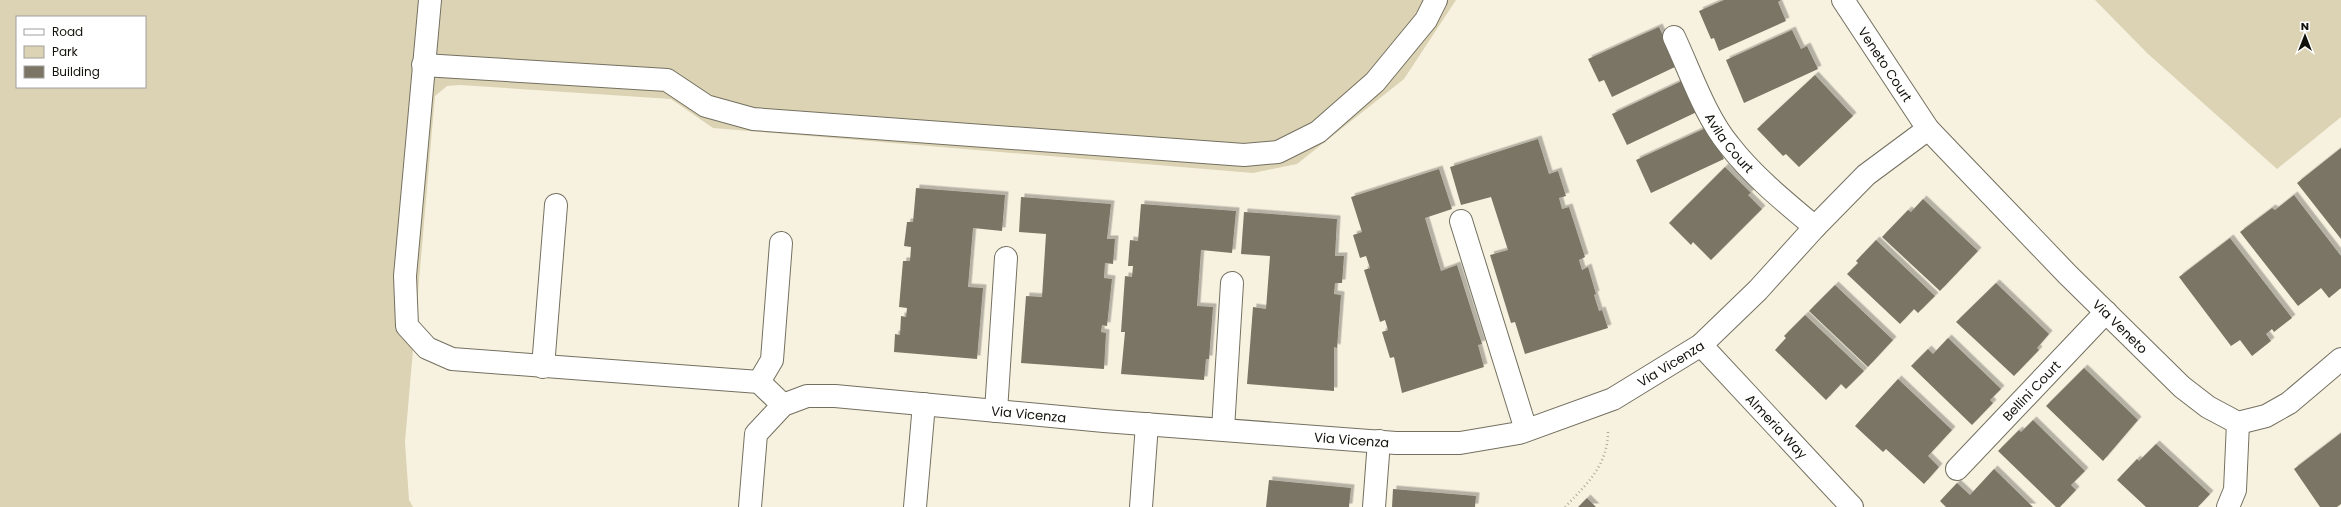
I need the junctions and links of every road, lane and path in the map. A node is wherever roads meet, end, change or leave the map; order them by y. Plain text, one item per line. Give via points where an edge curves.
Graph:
1 (430, 0) edge
2 (1436, 0) edge
3 (1843, 0) edge
4 (1674, 37) dead end
5 (423, 65) junction
6 (1928, 129) junction
7 (556, 205) dead end
8 (1461, 221) dead end
9 (1815, 227) junction
10 (781, 243) dead end
11 (1006, 258) dead end
12 (1232, 283) dead end
13 (2106, 312) junction
14 (1700, 345) junction
15 (2339, 366) edge
16 (543, 367) junction
17 (759, 382) junction
18 (1602, 403) junction
19 (924, 404) junction
20 (783, 405) junction
21 (996, 411) junction
22 (2238, 423) junction
23 (1147, 424) junction
24 (1223, 429) junction
25 (1526, 430) junction
26 (1379, 441) junction
27 (1957, 469) dead end
28 (750, 507) edge
29 (915, 507) edge
30 (1141, 507) edge
31 (1374, 507) edge
32 (1565, 507) edge
33 (1852, 507) edge
34 (2228, 507) edge

1 - 5 street
2 - 5 street via 1426,20 1375,82 1318,132 1278,152 1244,155 753,119 706,106 666,80
3 - 6 street, Veneto Court
4 - 9 street, Avila Court via 1706,106 1728,145 1769,188
5 - 16 street via 405,276 407,326 427,348 452,358
6 - 9 street, Via Vicenza via 1866,175
6 - 13 street, Via Veneto
7 - 16 street
8 - 25 street
9 - 14 street, Via Vicenza via 1758,290
10 - 17 street via 772,360
11 - 21 street
12 - 24 street
13 - 22 street, Via Veneto via 2182,387 2208,407
13 - 27 street, Bellini Court
14 - 18 street, Via Vicenza
14 - 33 street, Almeria Way
15 - 22 street via 2289,403 2266,416
16 - 17 street
17 - 20 street
18 - 25 street, Via Vicenza
18 - 32 path via 1608,430 1606,454 1592,480
19 - 20 street, Via Vicenza via 807,396
19 - 21 street, Via Vicenza
19 - 29 street
20 - 28 street, Via Vicenza via 756,434
21 - 23 street, Via Vicenza
22 - 34 street via 2235,490
23 - 24 street, Via Vicenza
23 - 30 street
24 - 26 street, Via Vicenza
25 - 26 street, Via Vicenza via 1460,442
26 - 31 street

